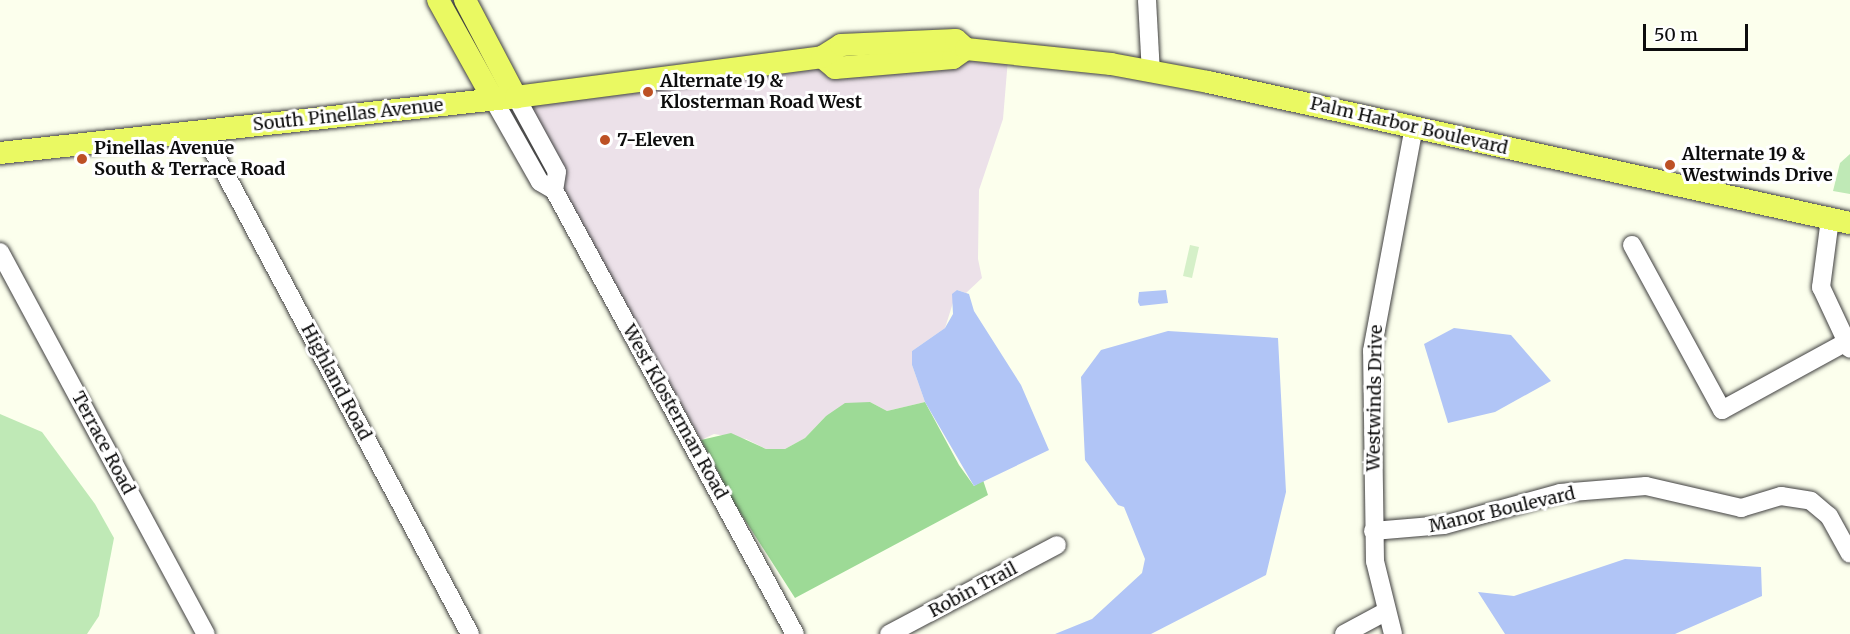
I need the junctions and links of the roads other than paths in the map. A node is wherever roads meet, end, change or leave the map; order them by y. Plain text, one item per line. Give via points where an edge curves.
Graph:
1 (438, 0) edge
2 (465, 0) edge
3 (1147, 0) edge
4 (1151, 73) junction
5 (516, 97) junction
6 (493, 99) junction
7 (1414, 127) junction
8 (202, 130) junction
9 (0, 153) edge
10 (554, 190) junction
11 (1840, 221) edge
12 (1632, 245) dead end
13 (0, 252) edge
14 (1848, 346) edge
15 (1373, 531) junction
16 (1057, 545) dead end
17 (1850, 554) edge
18 (1385, 612) junction
19 (206, 634) edge
20 (470, 634) edge
21 (795, 634) edge
22 (889, 634) edge
23 (1344, 634) edge
24 (1393, 634) edge

1 - 6 main road
2 - 5 main road
3 - 4 street
4 - 5 main road, Palm Harbor Boulevard via 1111,64 966,49 952,58 835,68 822,57
4 - 7 main road, Palm Harbor Boulevard
5 - 6 main road, South Pinellas Avenue
5 - 10 street, West Klosterman Road via 557,172
6 - 8 main road, South Pinellas Avenue
6 - 10 street, West Klosterman Road via 540,182
7 - 11 main road, Palm Harbor Boulevard
7 - 15 street, Westwinds Drive via 1372,351
8 - 9 main road, South Pinellas Avenue
8 - 20 street, Highland Road
10 - 21 street, West Klosterman Road
11 - 14 street via 1821,287
12 - 14 street via 1722,410
13 - 19 street, Terrace Road
15 - 17 street, Manor Boulevard via 1444,525 1560,493 1646,486 1742,508 1781,496 1810,501 1829,516
15 - 18 street, Westwinds Drive via 1377,580
16 - 22 street, Robin Trail
18 - 23 street
18 - 24 street, Westwinds Drive

